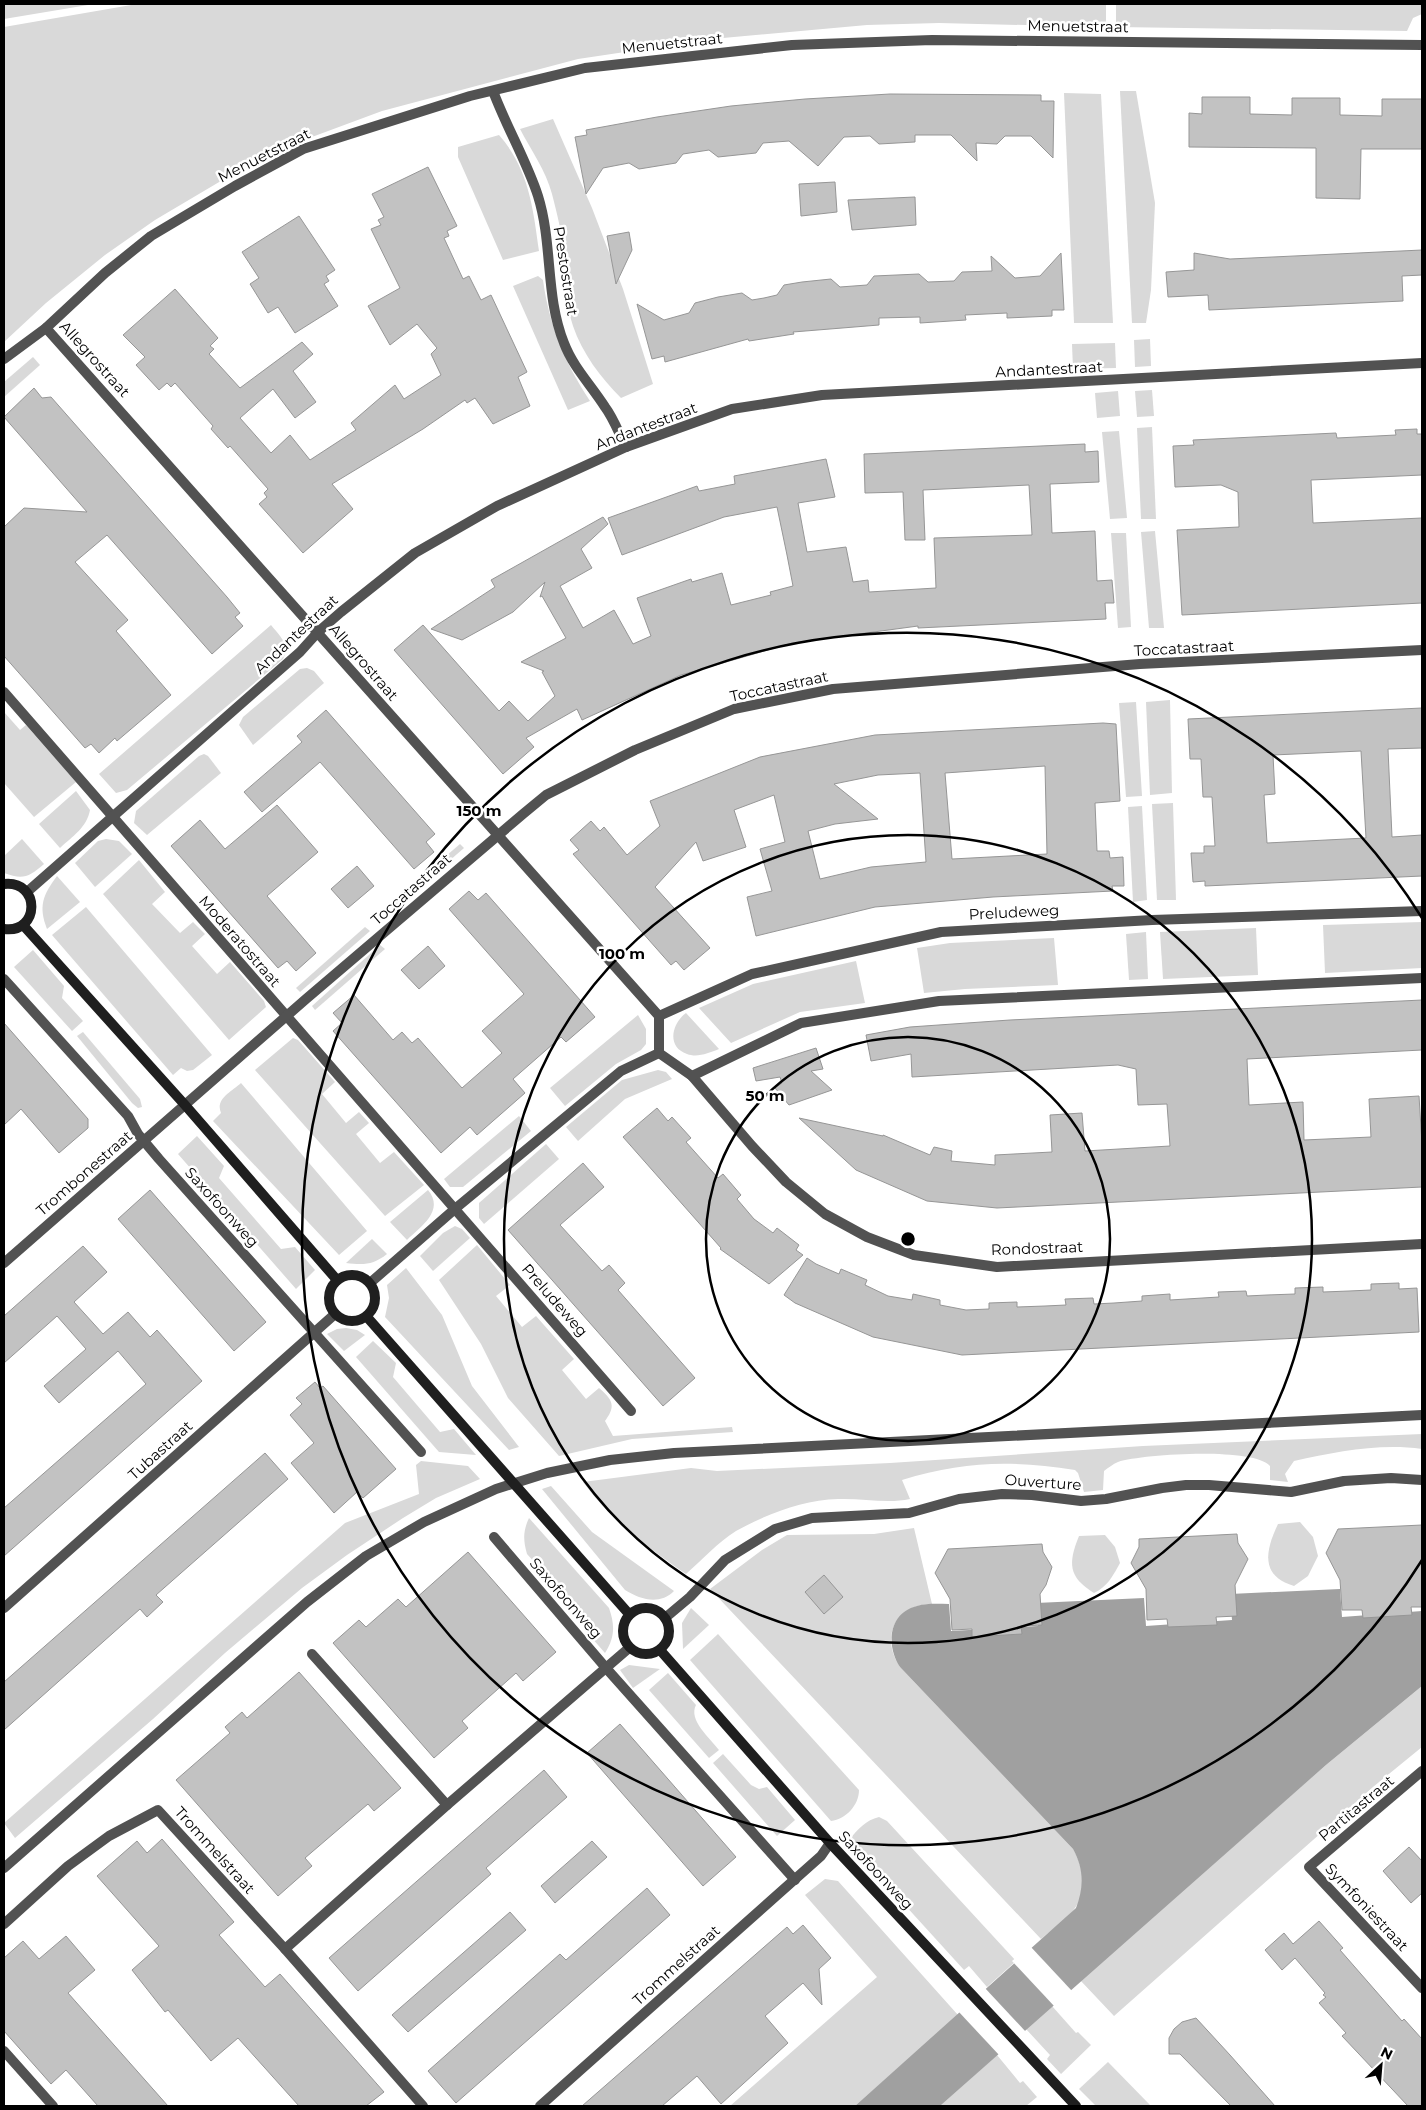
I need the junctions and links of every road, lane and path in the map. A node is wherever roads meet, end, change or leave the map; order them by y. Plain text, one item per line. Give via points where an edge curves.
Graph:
1 (1422, 45) edge
2 (493, 91) junction
3 (46, 328) junction
4 (4, 359) edge
5 (1422, 363) edge
6 (626, 448) junction
7 (318, 632) junction
8 (1422, 650) edge
9 (4, 692) edge
10 (112, 818) junction
11 (498, 835) junction
12 (4, 884) edge
13 (27, 892) junction
14 (1422, 911) edge
15 (22, 925) junction
16 (4, 929) edge
17 (1422, 978) edge
18 (4, 979) edge
19 (287, 1016) junction
20 (659, 1016) junction
21 (659, 1053) junction
22 (692, 1076) junction
23 (185, 1105) junction
24 (144, 1141) junction
25 (456, 1208) junction
26 (1422, 1244) edge
27 (4, 1264) edge
28 (337, 1280) junction
29 (370, 1283) junction
30 (335, 1314) junction
31 (367, 1317) junction
32 (314, 1333) junction
33 (631, 1411) dead end
34 (1422, 1415) edge
35 (421, 1452) dead end
36 (1422, 1480) edge
37 (516, 1484) junction
38 (494, 1537) dead end
39 (4, 1608) edge
40 (629, 1614) junction
41 (665, 1618) junction
42 (629, 1648) junction
43 (660, 1650) junction
44 (312, 1654) dead end
45 (606, 1668) junction
46 (1422, 1771) edge
47 (447, 1805) junction
48 (830, 1843) junction
49 (1310, 1867) joint
50 (4, 1868) edge
51 (795, 1880) junction
52 (4, 1924) edge
53 (285, 1950) junction
54 (1422, 1988) edge
55 (4, 2051) edge
56 (53, 2106) edge
57 (423, 2106) edge
58 (540, 2106) edge
59 (1076, 2106) edge

1 - 2 street, Menuetstraat via 932,40 792,44 584,68
2 - 3 street, Menuetstraat via 303,149 151,236
2 - 6 street, Prestostraat via 538,196 556,316 564,343 581,375 606,408
3 - 4 street, Menuetstraat
3 - 7 street, Allegrostraat
5 - 6 street, Andantestraat via 822,395 732,409
6 - 7 street, Andantestraat via 497,506 415,553
7 - 10 street, Andantestraat via 300,652
7 - 11 street, Allegrostraat
8 - 11 street, Toccatastraat via 1140,664 833,689 734,709 635,750 546,794
9 - 10 street, Moderatostraat
10 - 13 street, Andantestraat
10 - 19 street, Moderatostraat
11 - 19 street, Toccatastraat
11 - 20 street, Allegrostraat
12 - 13 street via 18,885
13 - 15 street via 31,909
14 - 20 street, Preludeweg via 1152,920 941,932 752,974
15 - 16 street via 12,930
15 - 23 street
17 - 22 street via 939,1001 801,1023
18 - 24 street, Saxofoonweg via 128,1116
19 - 23 street, Toccatastraat
19 - 25 street, Moderatostraat
20 - 21 street
21 - 22 street
21 - 25 street via 621,1071
22 - 26 street, Rondostraat via 786,1182 825,1214 866,1238 914,1255 997,1267
23 - 24 street, Trombonestraat
23 - 28 street
24 - 27 street, Trombonestraat
24 - 32 street, Saxofoonweg
25 - 29 street
25 - 33 street, Preludeweg
28 - 29 street via 357,1275
28 - 30 street via 329,1294
29 - 31 street via 376,1301
30 - 31 street via 350,1322
30 - 32 street, Tubastraat
31 - 37 street
32 - 35 street, Saxofoonweg
32 - 39 street, Tubastraat
34 - 37 street via 674,1453 610,1460 547,1473
36 - 41 street, Ouverture via 1351,1481 1291,1492 1186,1485 1081,1501 1002,1494 959,1499 909,1513 812,1518 775,1530 725,1560
37 - 40 street
37 - 50 street via 496,1489 424,1522 366,1556 307,1602
38 - 45 street, Saxofoonweg
40 - 41 street via 640,1608 651,1608
40 - 42 street via 623,1623 622,1633
41 - 43 street via 669,1635
42 - 43 street via 639,1654
42 - 45 street
43 - 48 street, Saxofoonweg
44 - 47 street
45 - 47 street
45 - 51 street, Saxofoonweg
46 - 49 street, Partitastraat
47 - 53 street
48 - 51 street, Trommelstraat
48 - 59 street, Saxofoonweg
49 - 54 street, Symfoniestraat
51 - 58 street, Trommelstraat
52 - 53 street, Trommelstraat via 68,1866 109,1836 158,1810
53 - 57 street, Trommelstraat
55 - 56 street

